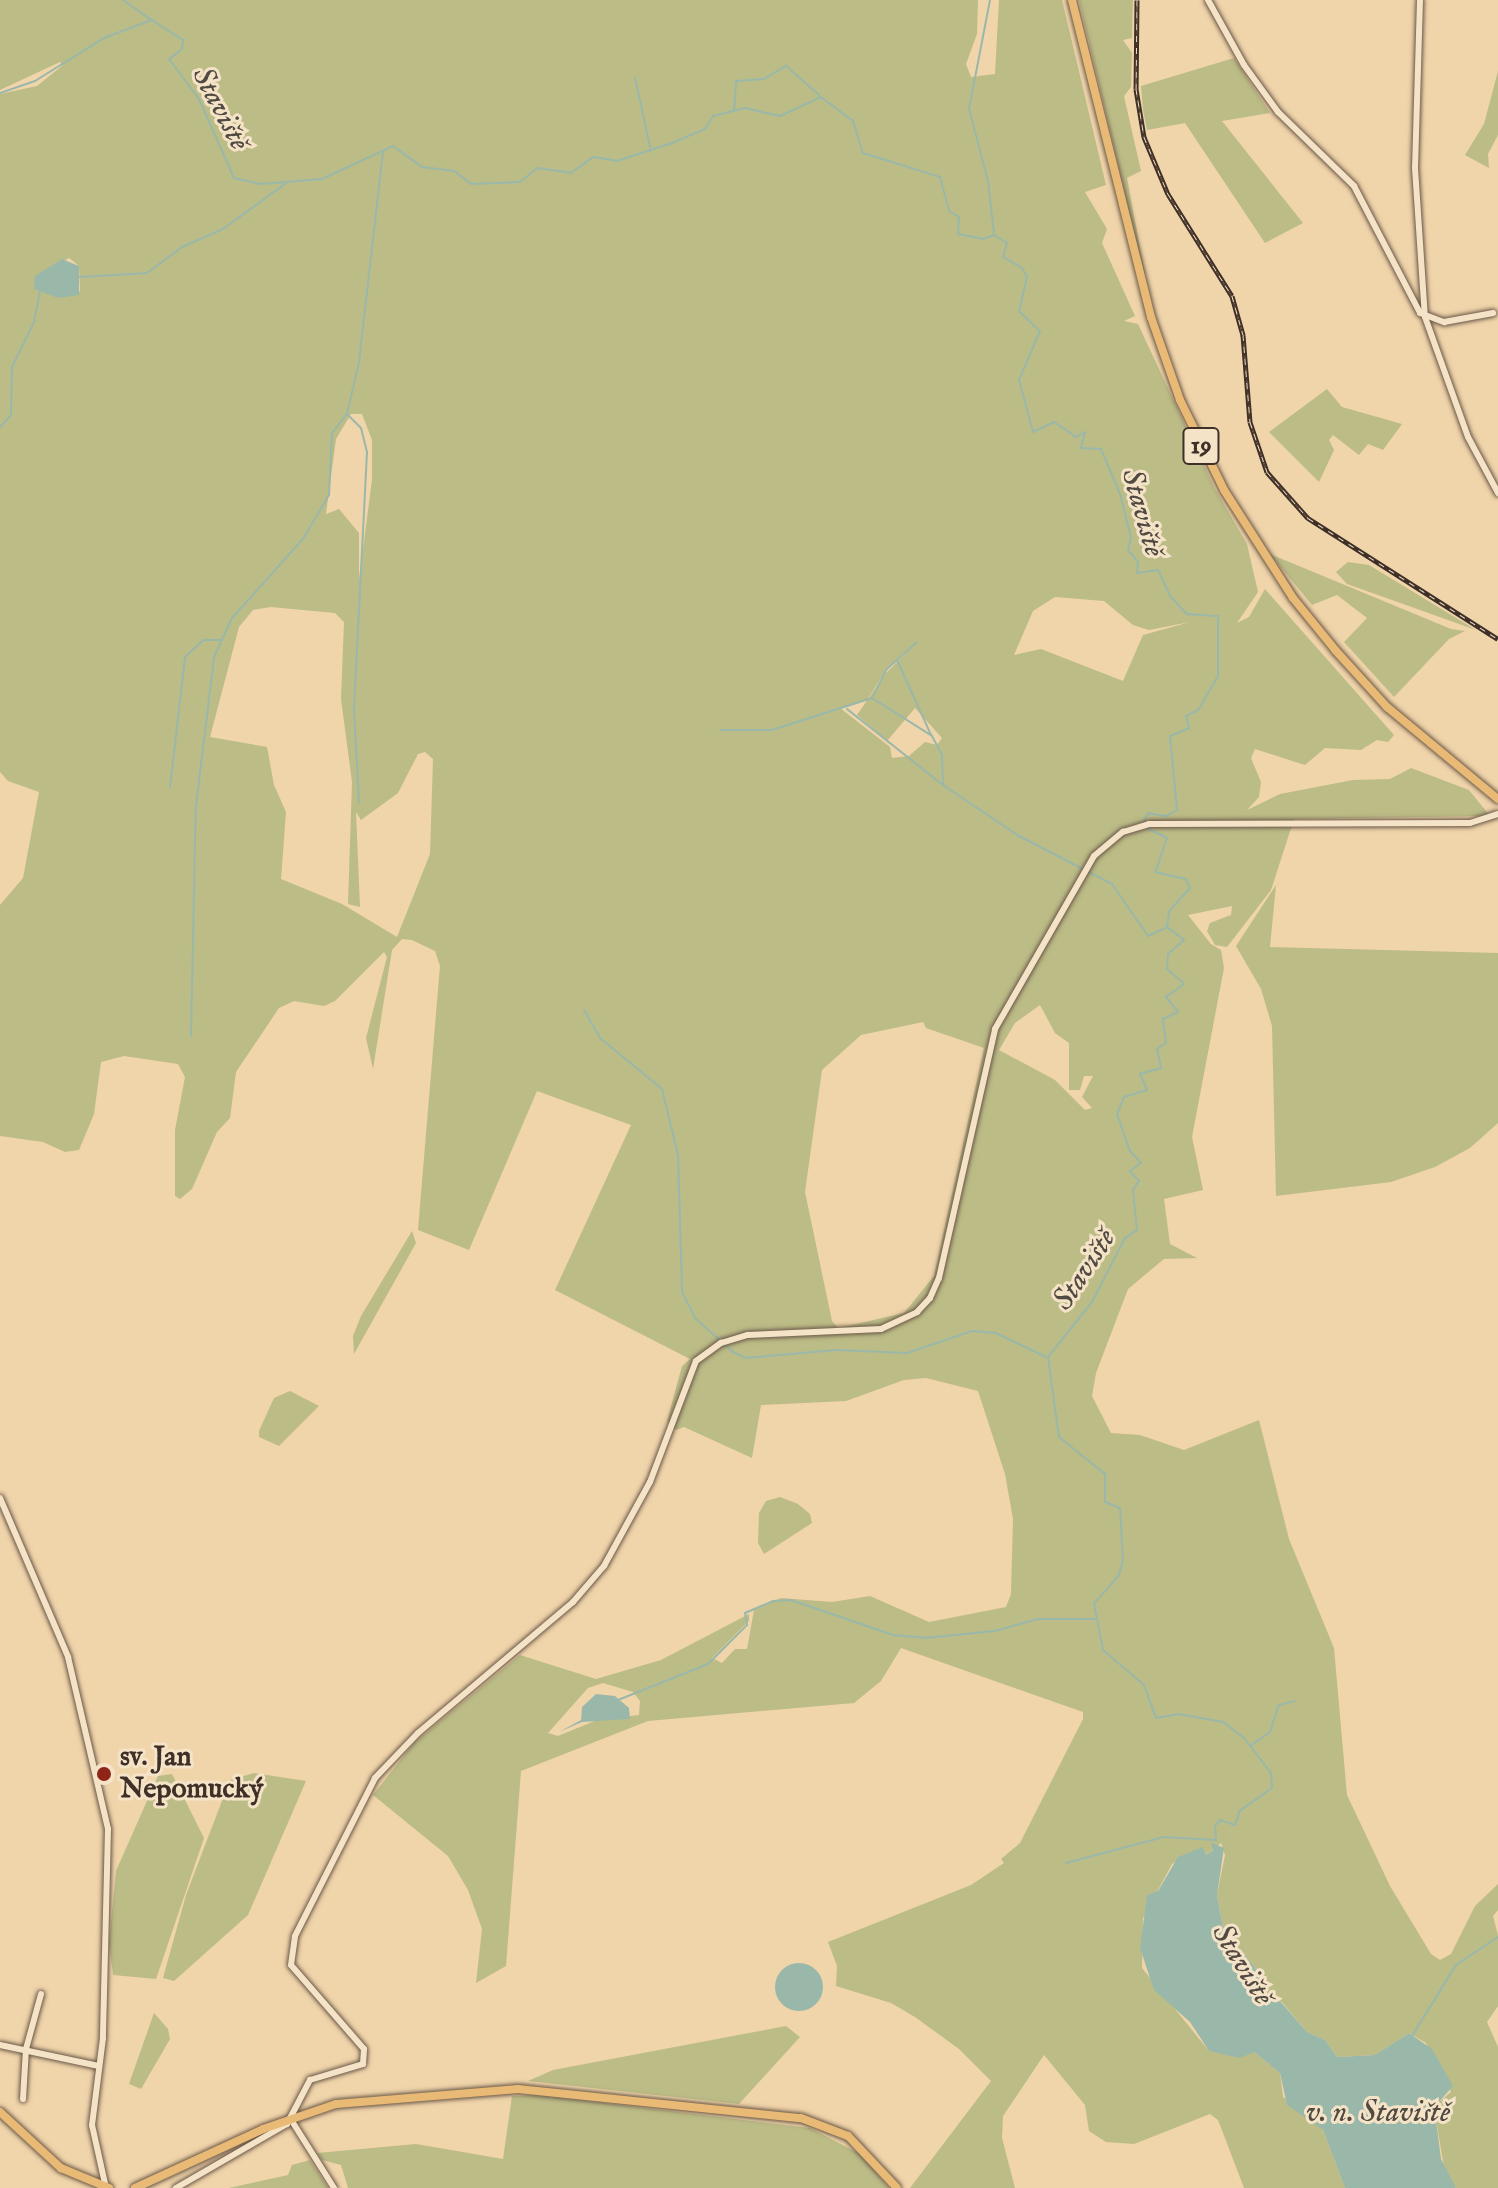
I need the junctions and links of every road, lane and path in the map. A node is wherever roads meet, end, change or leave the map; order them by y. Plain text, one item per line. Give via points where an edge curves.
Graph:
1 (1072, 0) edge
2 (1208, 0) edge
3 (1420, 0) edge
4 (1493, 313) dead end
5 (1425, 317) junction
6 (1498, 493) edge
7 (1498, 799) edge
8 (1498, 814) edge
9 (0, 1498) edge
10 (41, 1994) dead end
11 (0, 2045) edge
12 (26, 2049) junction
13 (99, 2066) junction
14 (23, 2099) dead end
15 (0, 2112) edge
16 (290, 2118) junction
17 (90, 2186) edge
18 (107, 2188) edge
19 (135, 2188) edge
20 (176, 2188) edge
21 (334, 2188) edge
22 (897, 2188) edge

1 - 7 main road, 19 via 1151,317 1180,400 1224,490 1269,564 1336,651 1387,707
2 - 5 street via 1278,112 1354,186
3 - 5 street via 1415,168
4 - 5 street via 1444,322
5 - 6 street via 1468,437
8 - 16 street via 1470,823 1149,824 1123,832 1094,856 995,1029 939,1278 930,1298 917,1312 881,1329 748,1335 721,1343 696,1361 650,1482 604,1566 573,1602 418,1733 375,1778 289,1949 291,1965 366,2057 354,2069 310,2080
9 - 13 street via 68,1657 108,1829
10 - 12 street
11 - 12 street
12 - 13 street
12 - 14 street
13 - 18 street via 92,2125
15 - 17 main road via 61,2168
16 - 19 main road
16 - 20 street via 270,2135
16 - 21 street
16 - 22 main road via 366,2100 518,2089 779,2114 848,2136
17 - 18 main road

